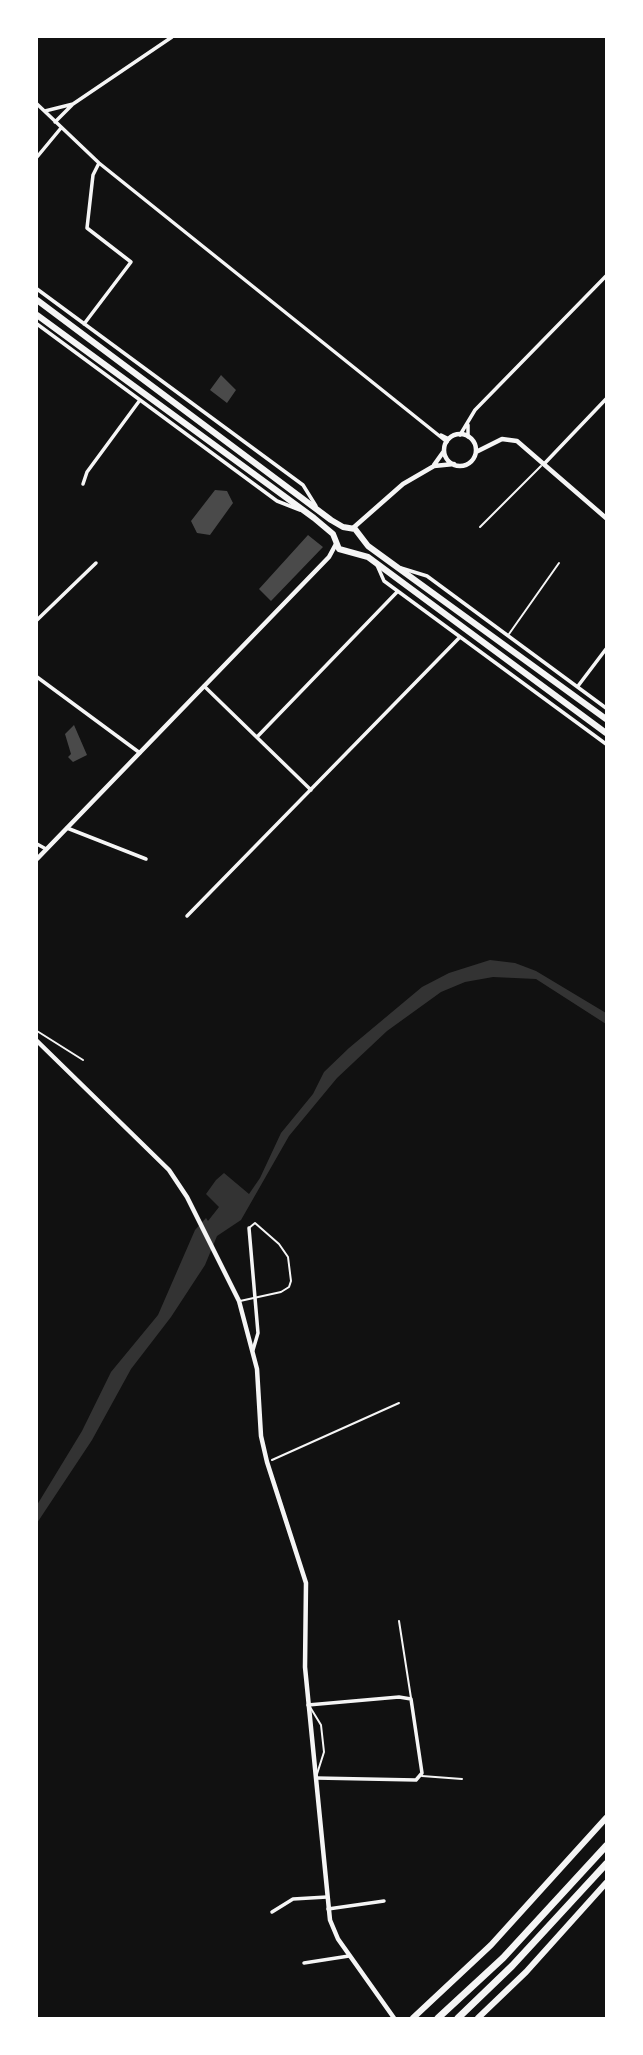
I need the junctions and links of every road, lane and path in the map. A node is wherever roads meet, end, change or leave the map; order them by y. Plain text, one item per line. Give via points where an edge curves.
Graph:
1 (172, 37) edge
2 (37, 104) edge
3 (74, 104) junction
4 (44, 111) junction
5 (55, 122) junction
6 (61, 128) junction
7 (37, 157) edge
8 (99, 163) junction
9 (606, 276) edge
10 (37, 289) edge
11 (37, 300) edge
12 (37, 314) edge
13 (37, 324) edge
14 (84, 324) junction
15 (606, 399) edge
16 (140, 400) junction
17 (468, 423) junction
18 (460, 435) junction
19 (468, 437) junction
20 (448, 441) junction
21 (474, 443) junction
22 (490, 443) junction
23 (444, 451) junction
24 (476, 452) junction
25 (454, 464) junction
26 (544, 464) junction
27 (434, 466) junction
28 (83, 484) dead end
29 (317, 508) junction
30 (305, 512) junction
31 (606, 518) edge
32 (343, 527) junction
33 (481, 527) dead end
34 (357, 533) junction
35 (335, 541) junction
36 (342, 550) junction
37 (353, 550) junction
38 (329, 557) junction
39 (96, 563) dead end
40 (376, 563) junction
41 (559, 563) dead end
42 (395, 566) junction
43 (398, 591) junction
44 (37, 620) edge
45 (508, 635) junction
46 (460, 637) junction
47 (606, 649) edge
48 (37, 677) edge
49 (204, 686) junction
50 (578, 686) junction
51 (606, 708) edge
52 (606, 719) edge
53 (606, 733) edge
54 (257, 737) junction
55 (606, 744) edge
56 (139, 753) junction
57 (311, 790) junction
58 (67, 828) junction
59 (37, 844) edge
60 (46, 849) junction
61 (37, 859) edge
62 (146, 859) dead end
63 (187, 916) dead end
64 (37, 1031) edge
65 (37, 1041) edge
66 (83, 1060) dead end
67 (249, 1228) joint
68 (255, 1297) junction
69 (239, 1301) junction
70 (253, 1350) junction
71 (399, 1403) dead end
72 (267, 1462) junction
73 (400, 1621) dead end
74 (411, 1699) junction
75 (309, 1705) junction
76 (422, 1776) junction
77 (316, 1778) junction
78 (461, 1779) dead end
79 (606, 1818) edge
80 (606, 1846) edge
81 (606, 1864) edge
82 (606, 1883) edge
83 (327, 1897) junction
84 (384, 1901) dead end
85 (328, 1909) junction
86 (272, 1912) dead end
87 (349, 1956) junction
88 (304, 1963) dead end
89 (394, 2018) edge
90 (413, 2018) edge
91 (438, 2018) edge
92 (458, 2018) edge
93 (478, 2018) edge

1 - 3 street
2 - 4 street
3 - 4 street
3 - 5 street
4 - 5 street
5 - 6 street
6 - 7 street
6 - 8 street
8 - 14 street via 85,221 89,232 131,262
8 - 20 street
9 - 17 street via 475,410
10 - 14 street
11 - 29 main road
12 - 30 main road
13 - 16 street
14 - 29 street via 303,485
15 - 26 street
16 - 28 street
16 - 30 street via 277,501
17 - 18 street
17 - 19 street
18 - 19 street
18 - 20 street
19 - 21 street
20 - 23 street
21 - 22 street
21 - 24 street
22 - 24 street
22 - 26 street via 512,439
23 - 25 street
23 - 27 street
24 - 25 street via 468,464
25 - 27 street
26 - 31 street
26 - 33 lane
27 - 34 street via 395,490
29 - 32 main road
30 - 35 main road
32 - 34 main road
32 - 35 main road
34 - 37 main road
34 - 42 main road
35 - 36 main road
35 - 38 street
36 - 37 main road
36 - 38 street
37 - 40 main road
38 - 49 street
39 - 44 street
40 - 43 street via 384,581
40 - 53 main road
41 - 45 lane
42 - 45 street via 428,576
42 - 52 main road
43 - 46 street
43 - 54 street
45 - 50 street
46 - 55 street
46 - 57 street
47 - 50 street
48 - 56 street
49 - 54 street
49 - 56 street
50 - 51 street
54 - 57 street
56 - 58 street
57 - 63 street
58 - 60 street
58 - 62 street
59 - 60 street
60 - 61 street
64 - 66 lane
65 - 69 street via 152,1150 187,1197
67 - 68 street
67 - 68 lane via 255,1223 279,1244 291,1273 286,1289
68 - 69 lane
68 - 70 street via 258,1333
69 - 70 street
70 - 72 street
71 - 72 path
72 - 75 street via 304,1570
73 - 74 lane
74 - 75 street
74 - 76 street
75 - 77 street
75 - 77 lane via 321,1725 324,1752
76 - 77 street via 411,1780
76 - 78 lane
77 - 83 street
79 - 90 main road via 491,1945
80 - 91 highway via 503,1958
81 - 92 highway
82 - 93 main road
83 - 85 street
83 - 86 street via 293,1899
84 - 85 street
85 - 87 street via 332,1927
87 - 88 street
87 - 89 street

